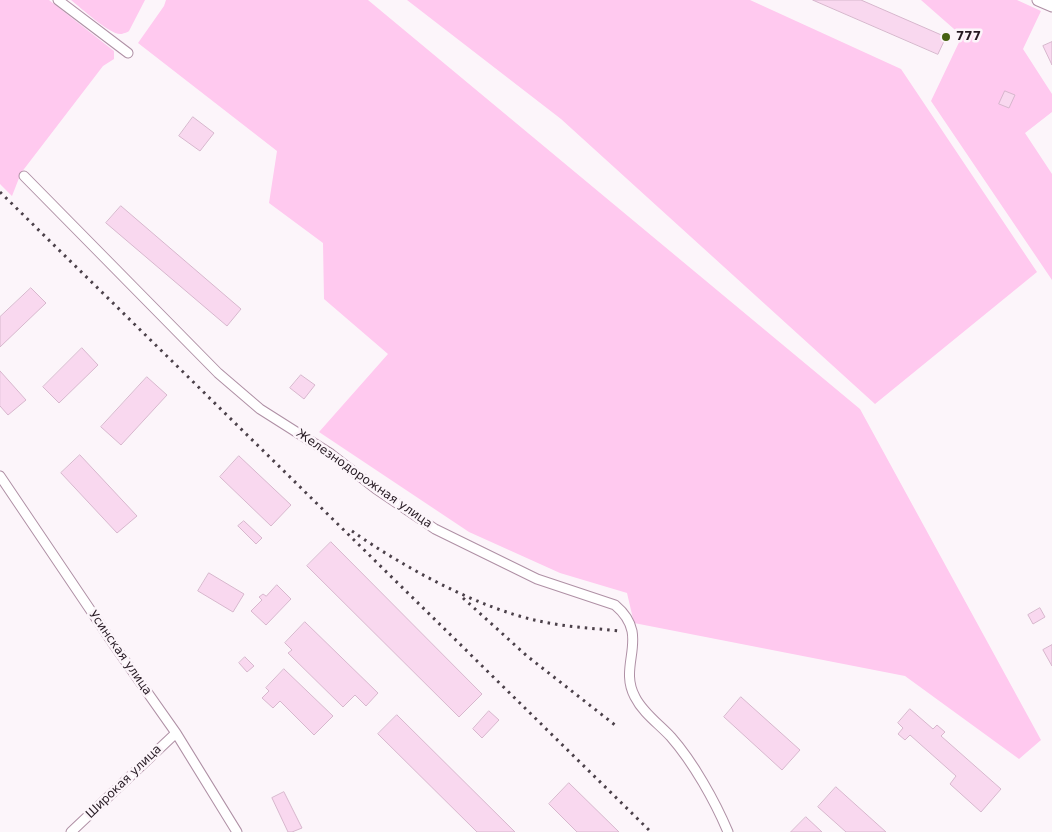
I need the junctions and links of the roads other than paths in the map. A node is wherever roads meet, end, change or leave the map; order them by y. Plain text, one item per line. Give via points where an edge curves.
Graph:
1 (58, 0) edge
2 (1038, 0) edge
3 (1052, 6) edge
4 (128, 54) dead end
5 (24, 176) dead end
6 (0, 476) edge
7 (176, 732) junction
8 (71, 832) edge
9 (237, 832) edge
10 (728, 832) edge

1 - 4 street
2 - 3 street
5 - 10 street, Железнодорожная улица via 218,373 260,409 332,454 435,529 537,579 616,605 631,623 630,676 635,697 689,762
6 - 7 street, Усинская улица
7 - 8 street, Широкая улица
7 - 9 street, Усинская улица

